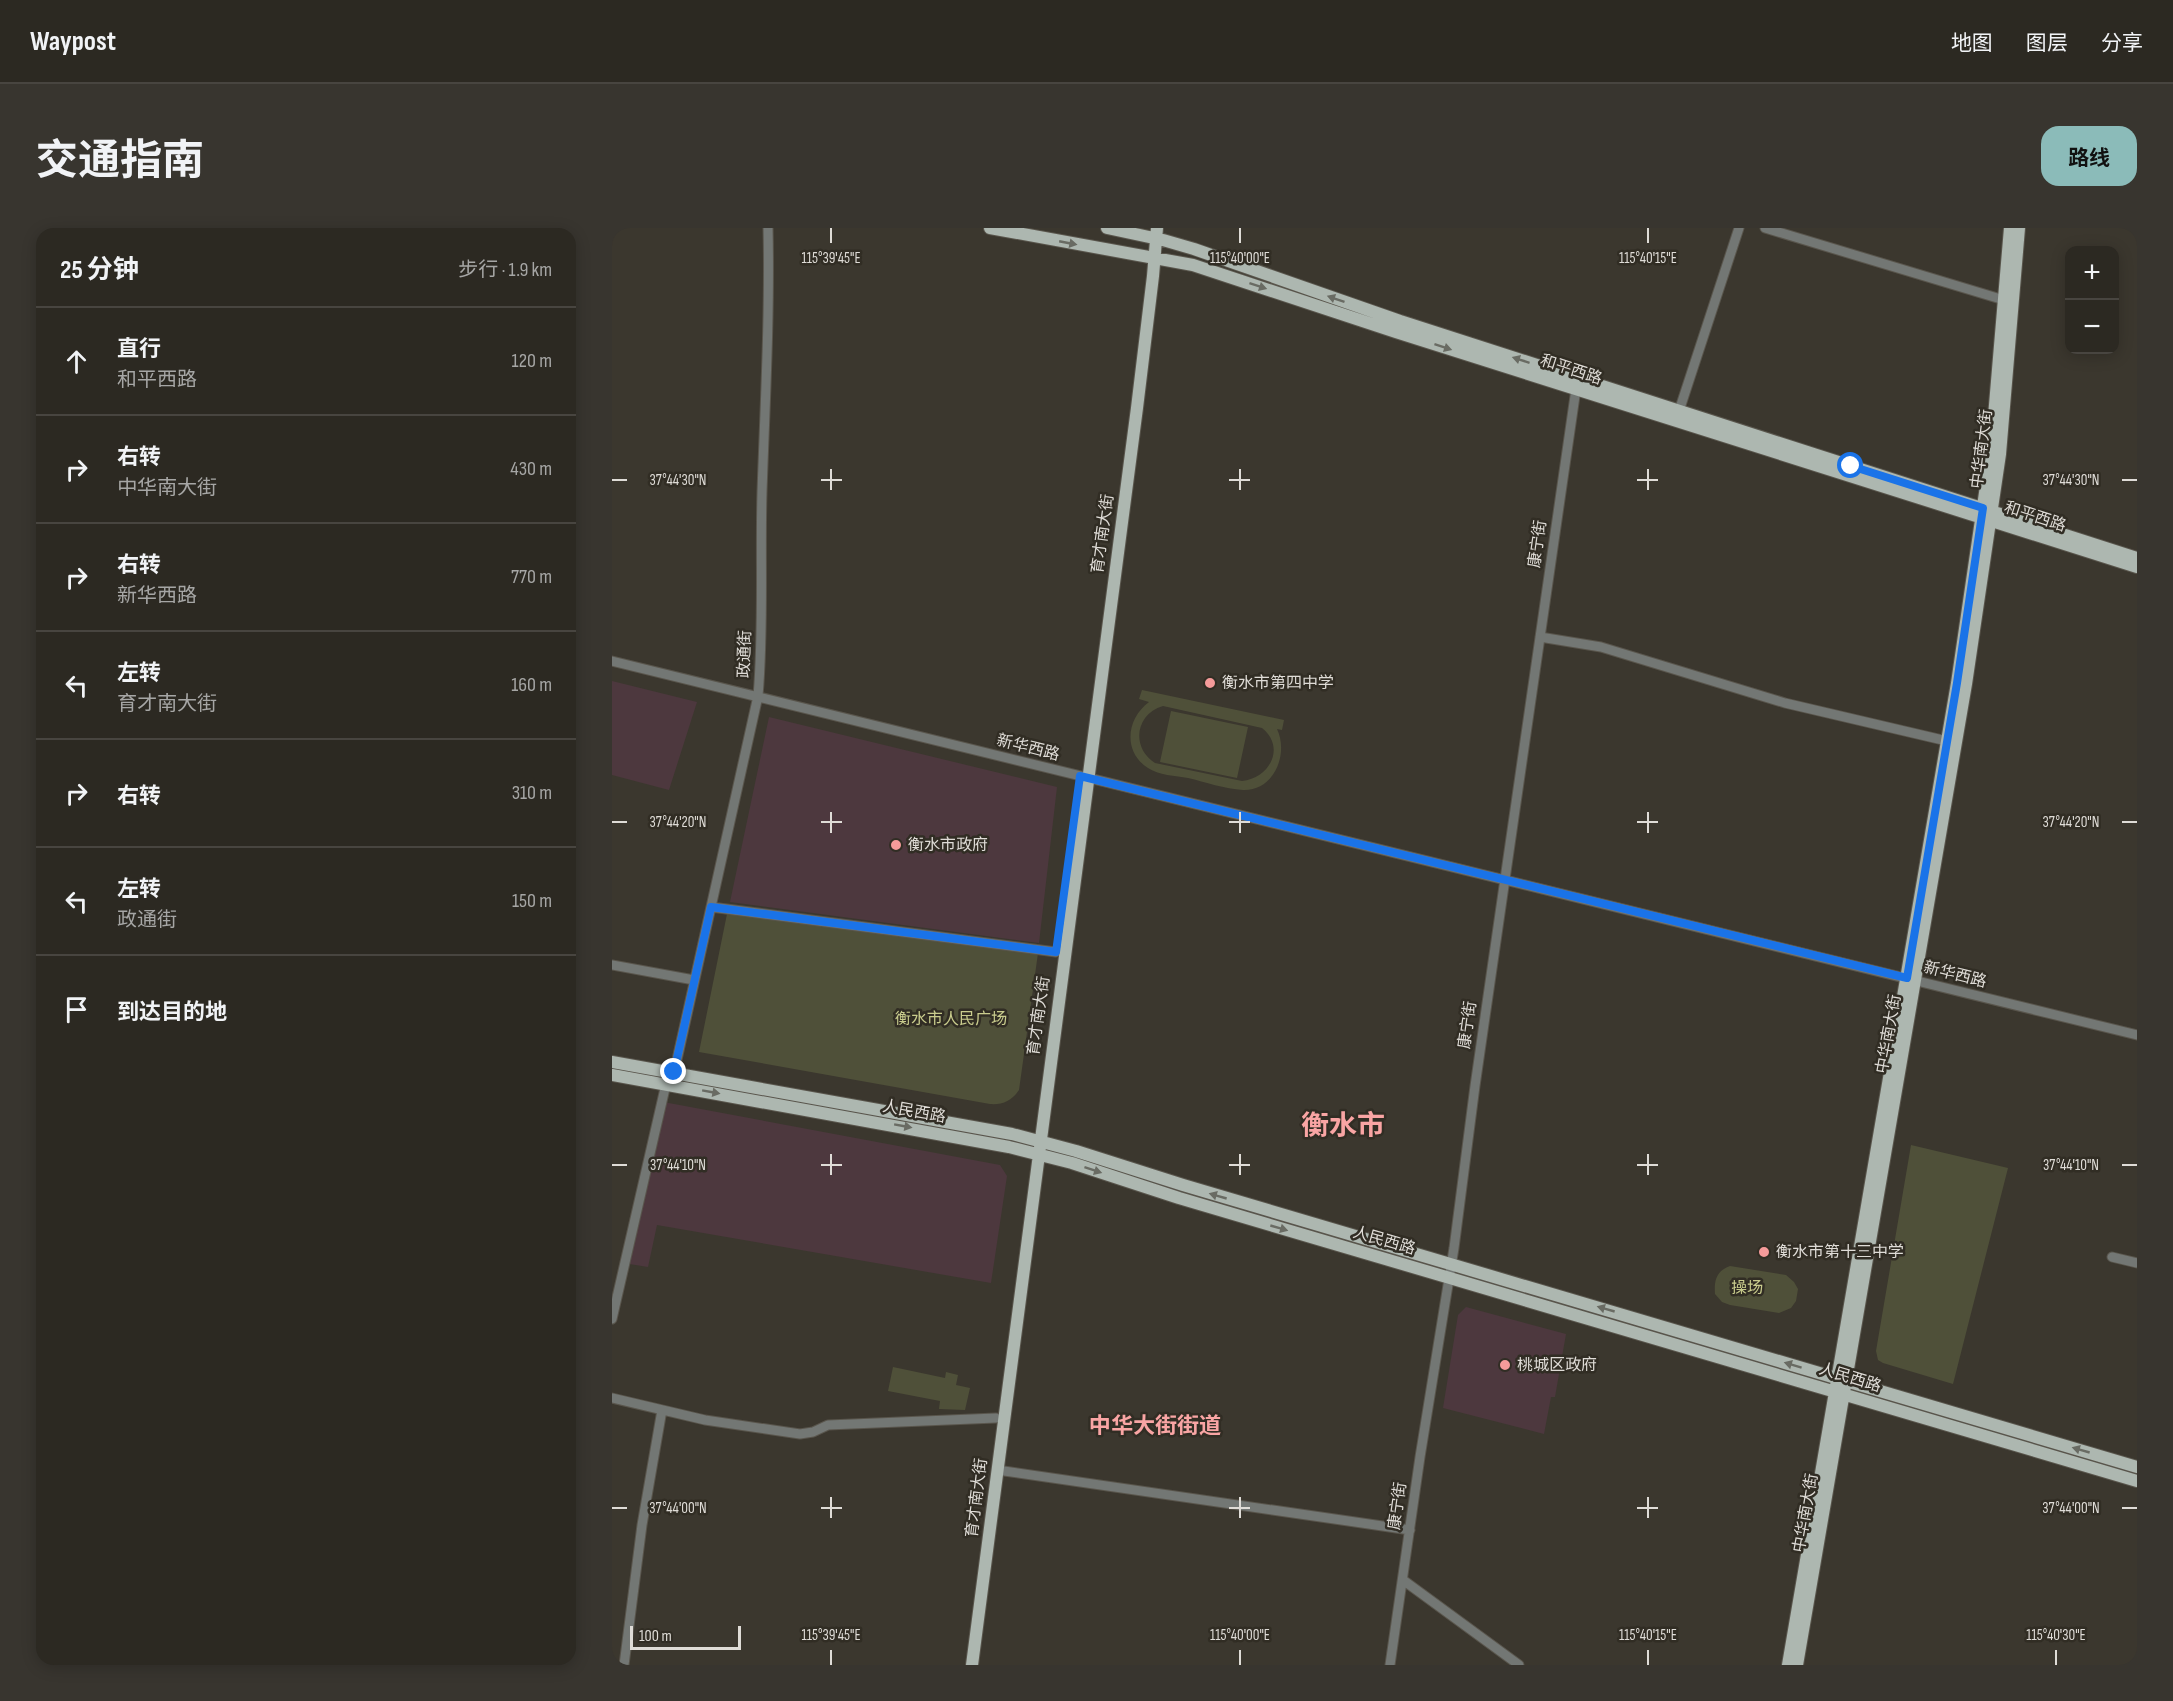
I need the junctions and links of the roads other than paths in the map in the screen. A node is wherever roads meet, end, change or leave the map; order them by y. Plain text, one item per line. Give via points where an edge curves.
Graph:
1 (768, 228) edge
2 (990, 228) edge
3 (1107, 228) edge
4 (1739, 228) edge
5 (1765, 228) edge
6 (2010, 228) edge
7 (2019, 228) edge
8 (1153, 233) edge
9 (1151, 257) junction
10 (2004, 300) junction
11 (1576, 389) junction
12 (1679, 411) junction
13 (1986, 514) junction
14 (2137, 558) edge
15 (2137, 567) edge
16 (1540, 637) junction
17 (612, 661) edge
18 (758, 697) junction
19 (1947, 741) junction
20 (1084, 776) junction
21 (1504, 880) junction
22 (711, 907) junction
23 (1056, 952) junction
24 (612, 965) edge
25 (1911, 979) junction
26 (694, 980) junction
27 (2137, 1035) edge
28 (612, 1062) edge
29 (674, 1072) junction
30 (612, 1075) edge
31 (666, 1084) junction
32 (1036, 1140) junction
33 (1034, 1153) junction
34 (2112, 1257) dead end
35 (2137, 1263) edge
36 (1452, 1264) junction
37 (1449, 1278) junction
38 (612, 1319) edge
39 (1842, 1379) junction
40 (1840, 1392) junction
41 (612, 1398) edge
42 (662, 1410) junction
43 (996, 1418) junction
44 (2137, 1467) edge
45 (997, 1470) junction
46 (2137, 1481) edge
47 (1410, 1530) junction
48 (1402, 1580) junction
49 (624, 1665) edge
50 (964, 1665) edge
51 (972, 1665) edge
52 (1390, 1665) edge
53 (1519, 1665) edge
54 (1788, 1665) edge
55 (1797, 1665) edge

1 - 18 street, 政通街
2 -> 9 main road, 和平西路
3 - 8 main road, 和平西路
4 - 12 street
5 - 10 street
6 - 10 main road, 中华南大街
7 - 13 main road, 中华南大街 via 2000,454
8 - 9 main road, 育才南大街
12 -> 8 main road, 和平西路 via 1400,321
9 -> 11 main road, 和平西路 via 1193,265
9 - 20 main road, 育才南大街
10 - 13 main road, 中华南大街
11 - 13 main road, 和平西路
11 - 16 street, 康宁街
12 - 13 main road, 和平西路
13 - 14 main road, 和平西路
13 - 15 main road, 和平西路
13 - 19 main road, 中华南大街
13 - 25 main road, 中华南大街 via 1965,684
16 - 19 street via 1601,647 1785,703
16 - 21 street, 康宁街
17 - 18 street, 新华西路
18 - 20 street, 新华西路
18 - 22 street, 政通街
19 - 25 main road, 中华南大街
20 - 21 street, 新华西路
20 - 23 main road, 育才南大街
20 - 32 main road, 育才南大街
21 - 25 street, 新华西路
21 - 36 street, 康宁街
22 - 23 street
22 - 26 street, 政通街
23 - 32 main road, 育才南大街
24 - 26 street
25 - 27 street, 新华西路
25 - 39 main road, 中华南大街
26 - 29 street, 政通街
28 - 29 main road, 人民西路
29 - 32 main road, 人民西路
30 - 31 main road, 人民西路
31 -> 33 main road, 人民西路
31 - 38 street
32 - 33 main road, 育才南大街
36 -> 32 main road, 人民西路
33 -> 37 main road, 人民西路
33 - 43 main road, 育才南大街
33 - 45 main road, 育才南大街
34 - 35 street
36 - 37 street, 康宁街
39 -> 36 main road, 人民西路
37 - 40 main road, 人民西路
37 - 47 street, 康宁街
39 - 40 main road, 中华南大街
44 -> 39 main road, 人民西路
40 - 46 main road, 人民西路
40 - 54 main road, 中华南大街
40 - 55 main road, 中华南大街
41 - 42 street
42 - 43 street via 801,1434 828,1425
42 - 49 street
43 - 50 main road, 育才南大街
45 - 47 street
45 - 51 main road, 育才南大街
47 - 48 street, 康宁街
48 - 52 street, 康宁街
48 - 53 street

